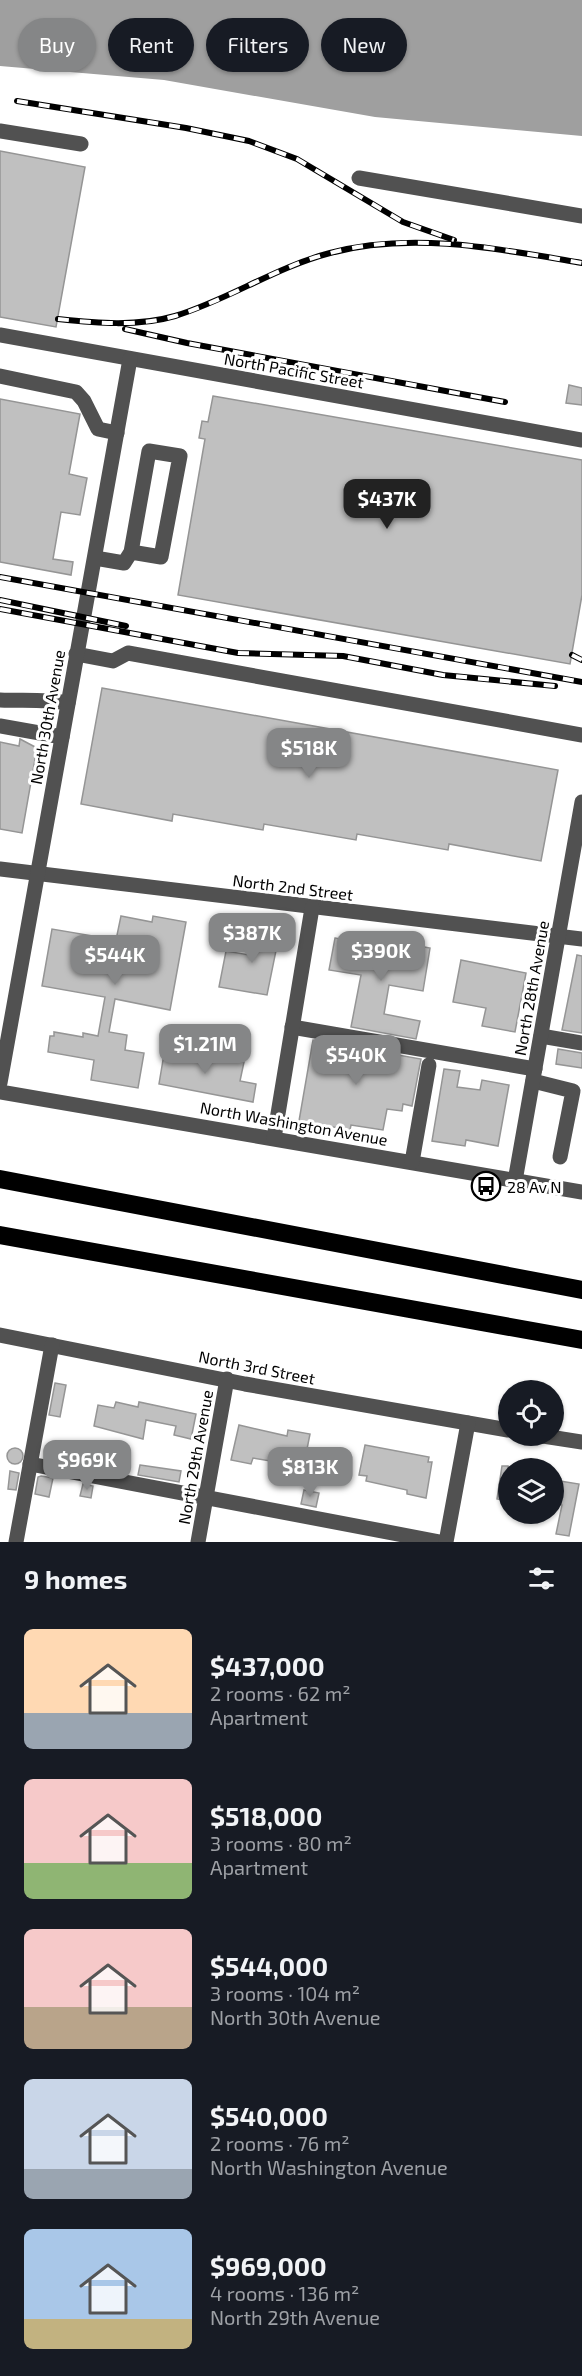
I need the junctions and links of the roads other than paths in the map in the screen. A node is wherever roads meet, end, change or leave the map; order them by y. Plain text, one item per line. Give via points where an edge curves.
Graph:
1 (0, 131) edge
2 (81, 144) dead end
3 (359, 178) dead end
4 (582, 216) edge
5 (0, 335) edge
6 (130, 359) junction
7 (0, 376) edge
8 (117, 433) junction
9 (582, 440) edge
10 (131, 552) junction
11 (94, 558) junction
12 (76, 654) junction
13 (0, 700) edge
14 (68, 703) junction
15 (0, 726) edge
16 (582, 735) edge
17 (62, 737) junction
18 (582, 802) edge
19 (0, 869) edge
20 (37, 873) junction
21 (312, 908) junction
22 (558, 935) junction
23 (582, 939) edge
24 (292, 1027) junction
25 (541, 1036) junction
26 (582, 1043) edge
27 (429, 1065) dead end
28 (534, 1075) junction
29 (0, 1083) edge
30 (577, 1088) edge
31 (0, 1092) edge
32 (274, 1138) junction
33 (560, 1156) dead end
34 (412, 1161) junction
35 (0, 1179) edge
36 (515, 1181) junction
37 (582, 1192) edge
38 (0, 1235) edge
39 (466, 1269) junction
40 (582, 1284) edge
41 (582, 1290) edge
42 (0, 1335) edge
43 (582, 1340) edge
44 (52, 1345) junction
45 (227, 1379) junction
46 (468, 1423) junction
47 (498, 1428) edge
48 (564, 1439) edge
49 (582, 1442) edge
50 (30, 1464) junction
51 (206, 1498) junction
52 (16, 1542) edge
53 (198, 1542) edge
54 (440, 1542) edge
55 (446, 1542) edge

1 - 2 street
3 - 4 street
5 - 6 street, North Pacific Street
6 - 8 street, North 30th Avenue
6 - 9 street, North Pacific Street
7 - 8 street via 76,392 98,429
8 - 11 street, North 30th Avenue
10 - 10 street via 149,451 180,456 161,557
10 - 11 street via 124,563
11 - 12 street, North 30th Avenue
12 - 14 street, North 30th Avenue
12 - 16 street via 113,661 128,653
13 - 14 street via 48,699
14 - 17 street, North 30th Avenue
15 - 17 street
17 - 20 street, North 30th Avenue
18 - 22 street, North 28th Avenue
19 - 20 street, North 2nd Street
20 - 21 street, North 2nd Street
20 - 29 street, North 30th Avenue
21 - 22 street, North 2nd Street
21 - 24 street
22 - 23 street, North 2nd Street
22 - 25 street, North 28th Avenue
24 - 28 street
24 - 32 street
25 - 26 street
25 - 28 street, North 28th Avenue
27 - 34 street
28 - 30 street
28 - 36 street, North 28th Avenue
30 - 33 street
31 - 32 street, North Washington Avenue
32 - 34 street, North Washington Avenue
34 - 36 street, North Washington Avenue
35 - 39 highway
36 - 37 street, North Washington Avenue
38 - 43 highway
39 - 40 highway
39 - 41 highway
42 - 44 street, North 3rd Street
44 - 45 street, North 3rd Street
44 - 50 street
45 - 46 street, North 3rd Street
45 - 51 street, North 29th Avenue
46 - 47 street, North 3rd Street
46 - 55 street
48 - 49 street
50 - 51 street
50 - 52 street
51 - 53 street, North 29th Avenue
51 - 54 street

